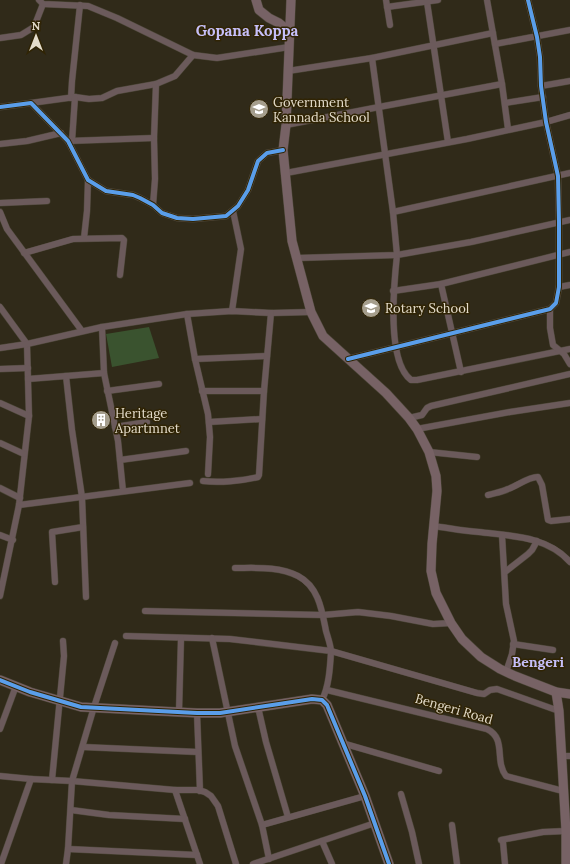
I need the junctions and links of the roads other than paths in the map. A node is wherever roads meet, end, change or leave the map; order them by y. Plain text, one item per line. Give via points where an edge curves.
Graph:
1 (256, 0) edge
2 (291, 0) edge
3 (438, 0) edge
4 (487, 0) edge
5 (528, 0) edge
6 (41, 2) edge
7 (427, 2) junction
8 (89, 3) edge
9 (387, 3) edge
10 (80, 5) junction
11 (390, 25) dead end
12 (570, 30) edge
13 (290, 32) junction
14 (494, 33) junction
15 (537, 37) junction
16 (0, 38) edge
17 (495, 44) junction
18 (433, 45) junction
19 (289, 47) junction
20 (193, 56) junction
21 (372, 58) junction
22 (288, 71) junction
23 (570, 81) edge
24 (156, 84) junction
25 (502, 84) junction
26 (541, 86) junction
27 (441, 96) junction
28 (543, 97) junction
29 (73, 98) junction
30 (31, 103) junction
31 (505, 103) junction
32 (0, 107) edge
33 (379, 107) junction
34 (570, 115) edge
35 (546, 122) junction
36 (286, 125) junction
37 (508, 129) junction
38 (61, 133) junction
39 (154, 138) junction
40 (70, 141) junction
41 (448, 142) junction
42 (0, 144) edge
43 (283, 150) junction
44 (385, 154) junction
45 (286, 173) junction
46 (570, 173) edge
47 (558, 176) junction
48 (88, 180) junction
49 (47, 201) dead end
50 (0, 203) edge
51 (153, 205) junction
52 (233, 211) junction
53 (0, 212) edge
54 (393, 212) junction
55 (570, 220) edge
56 (559, 222) junction
57 (84, 238) junction
58 (570, 252) edge
59 (24, 253) junction
60 (559, 254) junction
61 (397, 255) junction
62 (297, 258) junction
63 (120, 275) dead end
64 (441, 284) junction
65 (570, 285) edge
66 (559, 287) junction
67 (393, 291) junction
68 (0, 307) edge
69 (550, 309) junction
70 (232, 311) junction
71 (311, 312) junction
72 (271, 313) junction
73 (187, 314) junction
74 (102, 327) junction
75 (82, 331) junction
76 (452, 332) junction
77 (27, 344) junction
78 (395, 347) junction
79 (0, 348) edge
80 (570, 349) edge
81 (560, 351) junction
82 (267, 356) junction
83 (195, 359) junction
84 (348, 359) junction
85 (570, 363) edge
86 (0, 368) edge
87 (26, 368) junction
88 (461, 372) junction
89 (104, 373) junction
90 (570, 374) edge
91 (66, 376) junction
92 (28, 379) junction
93 (159, 384) dead end
94 (107, 391) junction
95 (202, 391) junction
96 (264, 391) junction
97 (29, 400) junction
98 (0, 403) edge
99 (570, 403) edge
100 (29, 416) junction
101 (409, 418) junction
102 (262, 419) junction
103 (147, 422) dead end
104 (209, 422) junction
105 (115, 427) junction
106 (417, 429) junction
107 (0, 444) edge
108 (186, 451) dead end
109 (429, 452) junction
110 (24, 454) junction
111 (477, 457) dead end
112 (120, 460) junction
113 (208, 474) dead end
114 (203, 481) dead end
115 (190, 483) dead end
116 (0, 488) edge
117 (123, 491) junction
118 (488, 495) dead end
119 (82, 497) junction
120 (20, 498) junction
121 (19, 505) junction
122 (570, 519) edge
123 (434, 526) junction
124 (83, 527) junction
125 (0, 535) edge
126 (502, 535) junction
127 (13, 540) junction
128 (537, 540) junction
129 (570, 562) edge
130 (236, 568) dead end
131 (505, 572) junction
132 (55, 582) dead end
133 (0, 596) edge
134 (86, 597) dead end
135 (145, 611) dead end
136 (323, 615) junction
137 (451, 623) junction
138 (126, 636) dead end
139 (181, 638) junction
140 (212, 638) junction
141 (63, 641) dead end
142 (115, 643) dead end
143 (513, 644) junction
144 (554, 650) dead end
145 (331, 651) junction
146 (506, 672) junction
147 (0, 680) edge
148 (16, 686) junction
149 (327, 690) junction
150 (556, 692) junction
151 (570, 694) edge
152 (60, 700) junction
153 (322, 700) junction
154 (94, 707) junction
155 (258, 707) junction
156 (559, 711) junction
157 (179, 712) junction
158 (229, 712) junction
159 (197, 713) junction
160 (0, 729) edge
161 (342, 743) junction
162 (82, 747) junction
163 (198, 752) junction
164 (566, 756) edge
165 (439, 771) dead end
166 (0, 776) edge
167 (31, 779) junction
168 (53, 780) junction
169 (71, 781) junction
170 (175, 790) junction
171 (200, 791) junction
172 (563, 791) junction
173 (401, 794) dead end
174 (365, 796) junction
175 (71, 810) junction
176 (288, 818) junction
177 (185, 819) junction
178 (374, 823) junction
179 (262, 825) junction
180 (452, 825) dead end
181 (566, 831) junction
182 (322, 841) junction
183 (68, 849) junction
184 (197, 855) junction
185 (269, 859) junction
186 (1, 864) edge
187 (66, 864) edge
188 (200, 864) edge
189 (236, 864) edge
190 (253, 864) edge
191 (332, 864) edge
192 (389, 864) edge
193 (419, 864) edge
194 (457, 864) edge
195 (505, 864) edge
196 (566, 864) edge

1 - 13 main road via 259,10
2 - 13 main road
3 - 7 street
4 - 14 street
5 - 15 street
6 - 10 street
6 - 16 street via 34,27 22,35
7 - 9 street
7 - 18 street
8 - 10 street
8 - 20 street
9 - 11 street
10 - 29 street via 72,81
12 - 15 street
13 - 19 main road
14 - 17 street
14 - 18 street
15 - 17 street
15 - 26 street
17 - 25 street
18 - 21 street
18 - 27 street
19 - 20 street via 217,58
19 - 22 main road
20 - 24 street via 175,76
21 - 22 street
21 - 33 street
22 - 36 main road
23 - 26 street
24 - 29 street via 117,91 102,98
24 - 39 street
25 - 27 street
25 - 31 street
26 - 28 street
27 - 33 street
27 - 41 street
28 - 31 street
28 - 35 street
29 - 30 street
29 - 40 street
30 - 32 street
30 - 38 street
31 - 37 street
33 - 36 street
33 - 44 street
34 - 35 street
35 - 37 street
35 - 47 street
36 - 43 main road
37 - 41 street
38 - 40 street
38 - 42 street
39 - 40 street
39 - 51 street
40 - 48 street
41 - 44 street
43 - 45 main road
43 - 52 street via 267,153 258,161 248,190
44 - 45 street
44 - 54 street
45 - 62 main road via 292,241
46 - 47 street
47 - 54 street
47 - 56 street
48 - 51 street via 106,191 133,195
48 - 57 street
49 - 50 street
51 - 52 street via 162,213 177,218 226,216
52 - 70 street via 240,249
53 - 59 street via 7,229
54 - 61 street
55 - 56 street
56 - 60 street
56 - 61 street via 471,242
57 - 59 street
57 - 63 street via 123,239
58 - 60 street
59 - 75 street
60 - 64 street
60 - 66 street
61 - 62 street
61 - 67 street
62 - 71 main road
64 - 67 street
64 - 76 street
65 - 66 street
66 - 69 street via 556,303
67 - 78 street
68 - 77 street
69 - 76 street
69 - 81 street via 551,340
70 - 72 street
70 - 73 street
71 - 72 street
71 - 84 main road via 322,336
72 - 82 street
73 - 74 street
73 - 83 street
74 - 75 street
74 - 89 street
75 - 77 street
76 - 78 street
76 - 88 street
77 - 79 street
77 - 87 street
78 - 84 street
78 - 88 street via 403,371 411,380
80 - 81 street
81 - 85 street
81 - 88 street
82 - 83 street
82 - 96 street
83 - 95 street
84 - 101 main road
86 - 87 street
87 - 92 street
87 - 97 street via 25,398
89 - 91 street
89 - 94 street
90 - 101 street via 431,406 422,415
91 - 92 street
91 - 119 street
92 - 97 street
93 - 94 street
94 - 105 street
95 - 96 street
95 - 104 street
96 - 102 street
97 - 100 street
98 - 100 street
99 - 106 street
100 - 110 street
101 - 106 main road
102 - 104 street
102 - 114 street via 258,477
103 - 105 street
104 - 113 street
105 - 112 street
106 - 109 main road
107 - 110 street
108 - 112 street
109 - 111 street
109 - 123 main road via 437,484
110 - 120 street
112 - 117 street
115 - 117 street
116 - 120 street
117 - 119 street
118 - 122 street via 538,477 542,485 548,520
119 - 121 street
119 - 124 street
120 - 121 street
121 - 127 street
123 - 126 street
123 - 137 main road via 431,570 436,593
124 - 132 street via 52,532
124 - 134 street
125 - 127 street
126 - 128 street
126 - 131 street
127 - 133 street
128 - 129 street via 563,554
128 - 131 street via 528,554
130 - 136 street via 268,568 291,574 306,582 320,600
131 - 143 street via 506,604 513,632
135 - 136 street
136 - 137 street via 358,612 433,624
136 - 145 street
137 - 146 main road via 462,639 481,656
138 - 139 street
139 - 140 street
139 - 157 street
140 - 145 street
140 - 158 street
141 - 152 street
142 - 154 street
143 - 144 street
143 - 146 street
145 - 149 street
145 - 156 street via 476,693 484,694 496,689
146 - 150 main road
147 - 148 main road
148 - 152 main road
148 - 160 street
149 - 153 street
149 - 172 street, Bengeri Road via 487,729 499,741 501,765 506,776
150 - 151 main road
150 - 156 main road
152 - 154 main road
152 - 168 street
153 - 155 main road via 312,699
153 - 161 main road via 327,705
154 - 157 main road
154 - 162 street
155 - 158 main road
155 - 176 street
156 - 164 main road
157 - 159 main road
158 - 159 main road
158 - 179 street via 235,746
159 - 163 street
161 - 165 street
161 - 174 main road
162 - 163 street
162 - 169 street
163 - 171 street
164 - 172 main road
166 - 167 street
167 - 168 street
167 - 186 street
168 - 169 street
169 - 170 street
169 - 175 street
170 - 171 street
170 - 177 street
171 - 189 street via 211,796 218,806
172 - 181 main road
173 - 193 street
174 - 176 street
174 - 178 main road
175 - 177 street
175 - 183 street
176 - 179 street
177 - 184 street
178 - 182 street
178 - 192 main road
179 - 185 street
180 - 194 street
181 - 195 street via 538,833 502,841
181 - 196 main road
182 - 185 street
182 - 191 street
183 - 184 street
183 - 187 street
184 - 188 street
185 - 190 street

